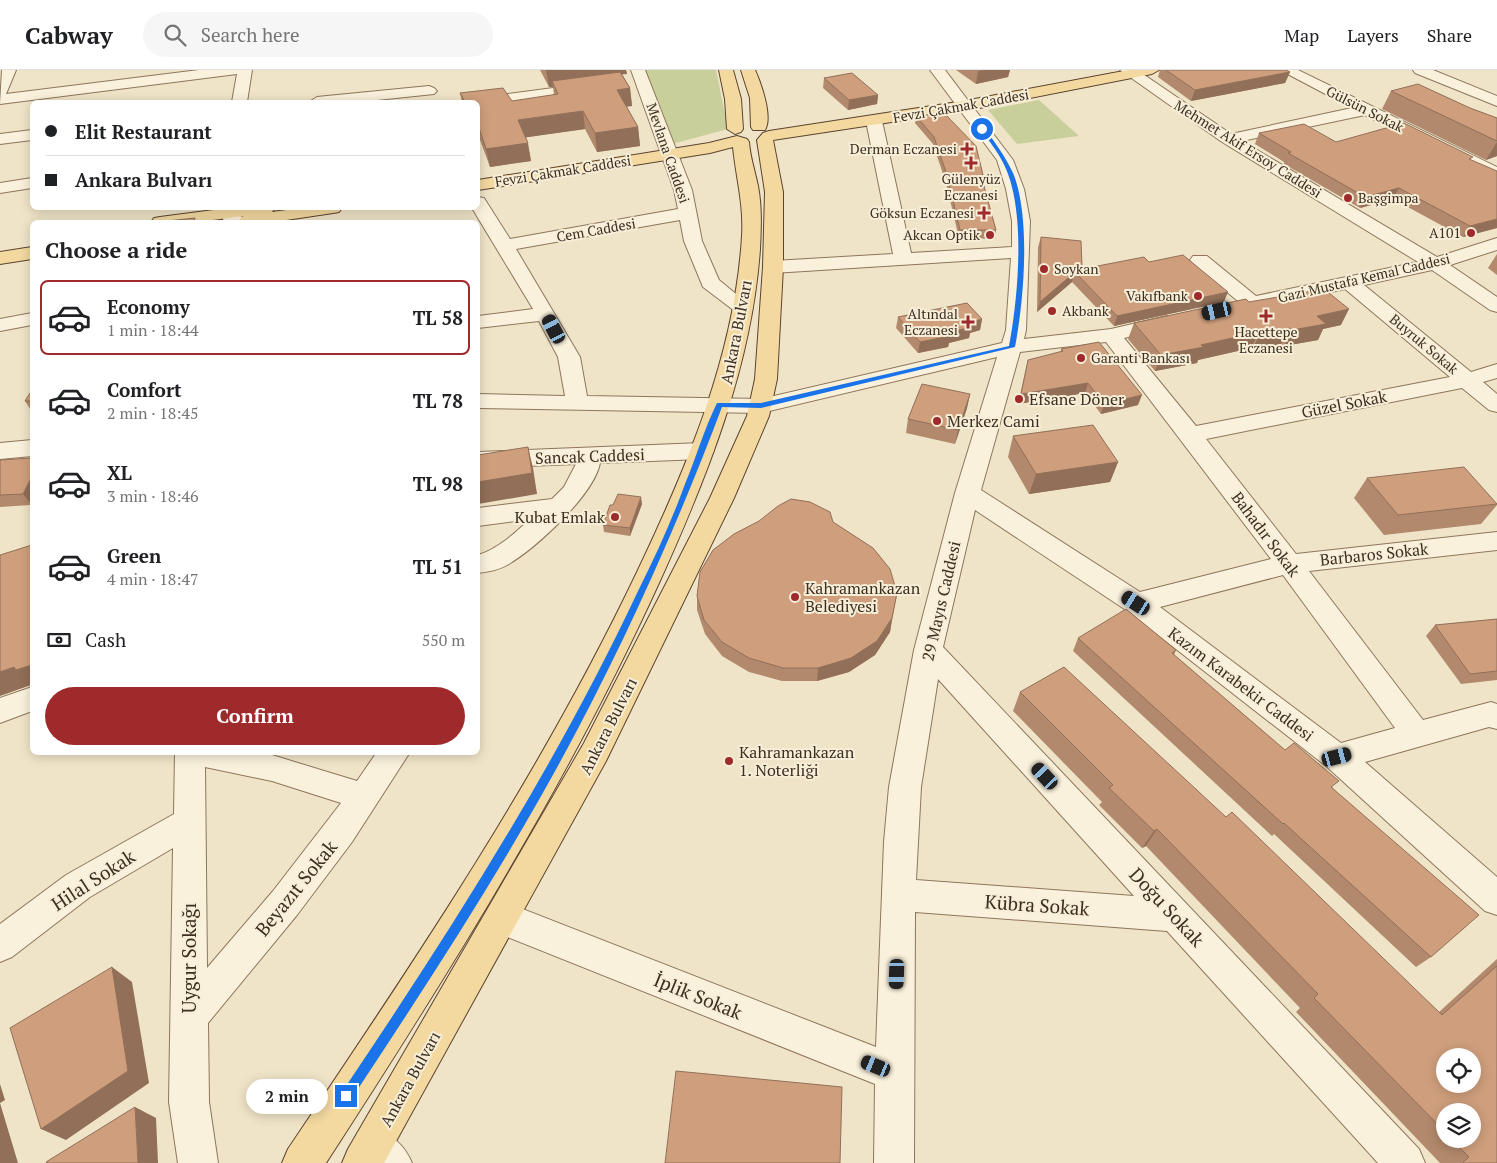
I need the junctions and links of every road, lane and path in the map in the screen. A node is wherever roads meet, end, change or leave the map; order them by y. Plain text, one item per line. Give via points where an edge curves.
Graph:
1 (9, 70) edge
2 (235, 70) edge
3 (245, 70) edge
4 (726, 70) edge
5 (748, 70) edge
6 (937, 70) edge
7 (1096, 70) edge
8 (1152, 70) edge
9 (1287, 70) edge
10 (1420, 70) edge
11 (1130, 72) edge
12 (640, 75) edge
13 (622, 83) edge
14 (603, 86) edge
15 (430, 90) edge
16 (0, 92) edge
17 (0, 99) edge
18 (240, 100) edge
19 (336, 100) edge
20 (1497, 101) edge
21 (960, 102) junction
22 (480, 103) edge
23 (1366, 110) junction
24 (874, 121) junction
25 (750, 134) junction
26 (30, 136) edge
27 (0, 139) edge
28 (1228, 140) junction
29 (668, 151) junction
30 (1497, 174) edge
31 (480, 176) edge
32 (30, 183) edge
33 (480, 185) edge
34 (0, 188) edge
35 (480, 205) edge
36 (258, 210) edge
37 (308, 210) edge
38 (688, 214) junction
39 (234, 216) edge
40 (185, 220) edge
41 (30, 240) edge
42 (1497, 244) edge
43 (0, 245) edge
44 (504, 246) junction
45 (1021, 252) junction
46 (30, 253) edge
47 (0, 258) edge
48 (904, 259) junction
49 (1200, 260) dead end
50 (1435, 264) junction
51 (773, 268) junction
52 (1350, 283) junction
53 (1252, 303) junction
54 (1497, 306) edge
55 (743, 308) junction
56 (1224, 309) edge
57 (546, 314) junction
58 (1186, 318) edge
59 (30, 319) edge
60 (480, 322) edge
61 (0, 325) edge
62 (1111, 335) junction
63 (1012, 347) junction
64 (1497, 371) edge
65 (1467, 380) junction
66 (480, 401) edge
67 (577, 402) junction
68 (720, 405) junction
69 (1497, 405) edge
70 (761, 406) junction
71 (1190, 435) junction
72 (30, 448) edge
73 (0, 451) edge
74 (702, 451) junction
75 (590, 456) junction
76 (480, 460) edge
77 (967, 493) junction
78 (557, 507) junction
79 (480, 517) edge
80 (1497, 541) edge
81 (480, 563) edge
82 (1288, 564) junction
83 (1136, 603) junction
84 (928, 650) junction
85 (30, 700) edge
86 (0, 711) edge
87 (1495, 714) edge
88 (1418, 736) junction
89 (190, 755) edge
90 (212, 755) edge
91 (393, 755) edge
92 (1337, 757) junction
93 (364, 797) junction
94 (189, 822) junction
95 (900, 895) junction
96 (1497, 899) edge
97 (1174, 915) junction
98 (502, 918) junction
99 (0, 945) edge
100 (189, 1016) junction
101 (894, 1073) junction
102 (376, 1157) edge
103 (198, 1163) edge
104 (302, 1163) edge
105 (894, 1163) edge
106 (1405, 1163) edge

1 - 16 street
2 - 17 street
3 - 18 street
4 - 25 main road, Ankara Bulvarı via 733,99
5 - 25 main road, Ankara Bulvarı via 756,87 760,113
6 - 21 street, 29 Mayıs Caddesi
7 - 21 main road, Fevzi Çakmak Caddesi
8 - 11 main road, Fevzi Çakmak Caddesi
9 - 23 street, Gülsün Sokak
10 - 20 street
11 - 21 main road, Fevzi Çakmak Caddesi
11 - 28 street, Mehmet Akif Ersoy Caddesi
12 - 13 street
12 - 29 street, Mevlana Caddesi
14 - 22 street
15 - 19 street
21 - 24 main road, Fevzi Çakmak Caddesi
21 - 25 main road, Fevzi Çakmak Caddesi
21 - 45 street, 29 Mayıs Caddesi via 998,150 1011,175 1021,221
23 - 28 street
23 - 30 street, Gülsün Sokak
24 - 25 main road, Fevzi Çakmak Caddesi
24 - 48 street
25 - 29 main road, Fevzi Çakmak Caddesi via 710,148
25 - 51 main road, Ankara Bulvarı via 774,192
25 - 55 main road, Ankara Bulvarı via 741,160 751,199 750,252
26 - 27 street
28 - 50 street, Mehmet Akif Ersoy Caddesi
29 - 31 main road, Fevzi Çakmak Caddesi
29 - 33 main road, Fevzi Çakmak Caddesi
29 - 38 street, Mevlana Caddesi via 684,190
32 - 34 street
35 - 44 street
36 - 39 main road
37 - 39 main road
38 - 44 street, Cem Caddesi
38 - 55 street, Mevlana Caddesi via 693,241 710,283
39 - 40 main road
41 - 43 main road
42 - 50 street, Gazi Mustafa Kemal Caddesi
44 - 57 street
45 - 48 street
45 - 63 street, 29 Mayıs Caddesi via 1018,314
46 - 47 main road
48 - 51 street
49 - 53 street
50 - 52 street, Gazi Mustafa Kemal Caddesi
50 - 54 street, Mehmet Akif Ersoy Caddesi
51 - 70 main road, Ankara Bulvarı via 768,359
52 - 53 street, Gazi Mustafa Kemal Caddesi
52 - 65 street, Buyruk Sokak
53 - 56 street, Gazi Mustafa Kemal Caddesi
55 - 68 main road, Ankara Bulvarı
57 - 60 street
57 - 67 street via 569,357
58 - 62 street
59 - 61 street
62 - 63 street
62 - 71 street, Bahadır Sokak
63 - 70 street
63 - 77 street, 29 Mayıs Caddesi
64 - 65 street, Güzel Sokak
65 - 69 street, Buyruk Sokak
65 - 71 street, Güzel Sokak
66 - 67 street
67 - 68 street
68 - 70 street
68 - 74 main road, Ankara Bulvarı
70 - 98 main road, Ankara Bulvarı via 722,498 650,644 595,752
71 - 82 street, Bahadır Sokak
72 - 73 street
74 - 75 street, Sancak Caddesi
74 - 104 main road, Ankara Bulvarı via 639,598 536,796 412,997
75 - 76 street, Sancak Caddesi
75 - 78 street via 587,470 573,493
77 - 83 street, Kazım Karabekir Caddesi
77 - 84 street, 29 Mayıs Caddesi
78 - 79 street
78 - 81 street via 525,539 497,559
80 - 82 street, Barbaros Sokak
82 - 83 street, Barbaros Sokak
82 - 88 street, Bahadır Sokak
83 - 92 street, Kazım Karabekir Caddesi
84 - 95 street, 29 Mayıs Caddesi via 905,787
84 - 97 street, Doğu Sokak
85 - 86 street
87 - 88 street
88 - 92 street
89 - 94 street, Uygur Sokağı
90 - 93 street via 272,768
91 - 93 street, Beyazıt Sokak
92 - 96 street, Kazım Karabekir Caddesi
93 - 100 street, Beyazıt Sokak via 285,903
94 - 99 street, Hilal Sokak via 78,886
94 - 100 street, Uygur Sokağı
95 - 97 street, Kübra Sokak
95 - 101 street, 29 Mayıs Caddesi
97 - 106 street, Doğu Sokak
98 - 101 street, İplik Sokak
98 - 102 main road, Ankara Bulvarı
100 - 103 street, Uygur Sokağı via 189,1102
101 - 105 street, 29 Mayıs Caddesi

